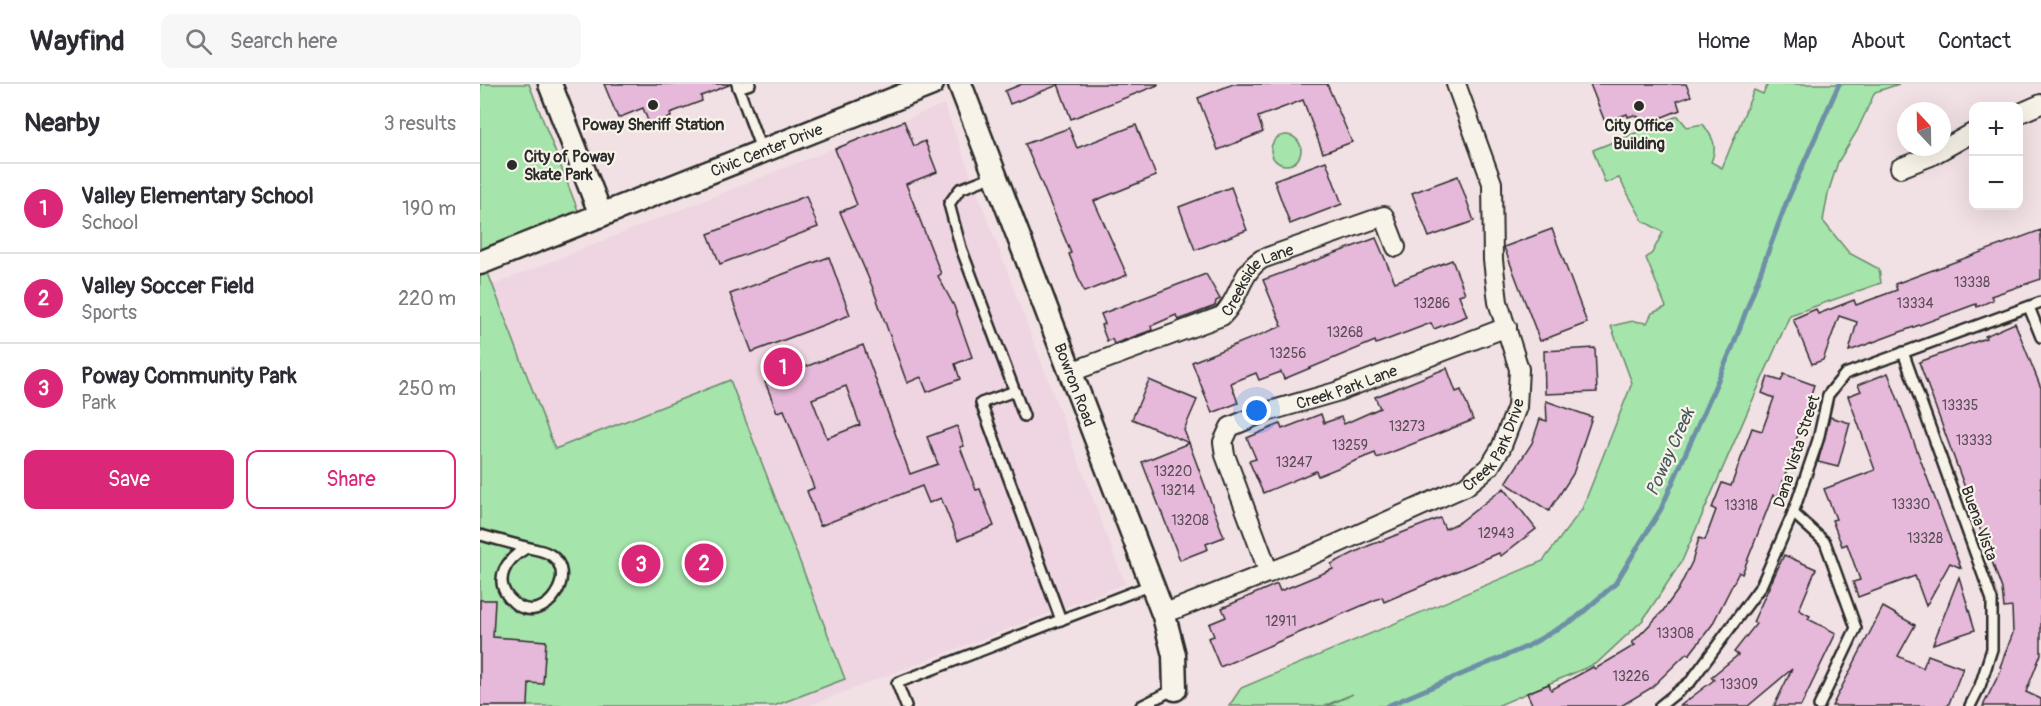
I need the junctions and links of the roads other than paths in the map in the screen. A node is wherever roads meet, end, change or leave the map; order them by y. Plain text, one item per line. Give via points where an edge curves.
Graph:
1 (550, 84) edge
2 (750, 84) edge
3 (932, 84) edge
4 (960, 84) edge
5 (1456, 84) edge
6 (738, 86) edge
7 (2041, 105) edge
8 (2023, 112) edge
9 (1969, 135) edge
10 (762, 152) junction
11 (1900, 168) dead end
12 (996, 175) junction
13 (601, 215) junction
14 (1396, 247) dead end
15 (480, 263) edge
16 (2041, 302) edge
17 (2029, 307) junction
18 (1507, 327) junction
19 (2041, 338) edge
20 (1903, 352) junction
21 (1071, 372) junction
22 (1015, 391) junction
23 (1024, 416) dead end
24 (1793, 513) junction
25 (480, 535) edge
26 (525, 549) junction
27 (1269, 573) junction
28 (1152, 585) junction
29 (1163, 614) junction
30 (1061, 620) junction
31 (1175, 688) joint
32 (906, 706) edge
33 (1141, 706) edge
34 (1660, 706) edge
35 (1819, 706) edge
36 (1970, 706) edge

1 - 13 street
2 - 6 lane
3 - 10 street, Civic Center Drive
4 - 12 street, Bowron Road
5 - 18 street, Creek Park Drive via 1492,183 1493,260 1498,302
6 - 10 lane
7 - 8 street
9 - 11 street
10 - 13 street, Civic Center Drive
12 - 21 street, Bowron Road
12 - 22 lane via 960,189 949,204 961,248
13 - 15 street, Civic Center Drive
14 - 21 street, Creekside Lane via 1386,209 1254,264 1230,309 1222,316
16 - 17 lane, Dana Vista Street
17 - 19 lane
17 - 20 lane, Dana Vista Street
18 - 27 street, Creek Park Drive via 1520,387 1512,423 1490,466 1466,486
18 - 27 street, Creek Park Lane via 1230,428 1223,442 1225,455
20 - 24 lane, Dana Vista Street via 1845,374 1828,395 1818,440
20 - 36 lane, Buena Vista via 1992,600 1992,650
21 - 28 street, Bowron Road
22 - 23 lane
22 - 30 lane via 981,403
24 - 34 lane, Dana Vista Street via 1761,586 1691,681
24 - 35 lane via 1825,542 1856,628
25 - 26 lane
26 - 26 lane via 507,562 502,580 504,590 516,604 545,606 558,592 561,572 551,556
27 - 29 street, Creek Park Drive
28 - 29 street, Bowron Road
28 - 30 lane
29 - 31 street, Bowron Road via 1174,655
30 - 32 lane via 897,683
31 - 33 lane

